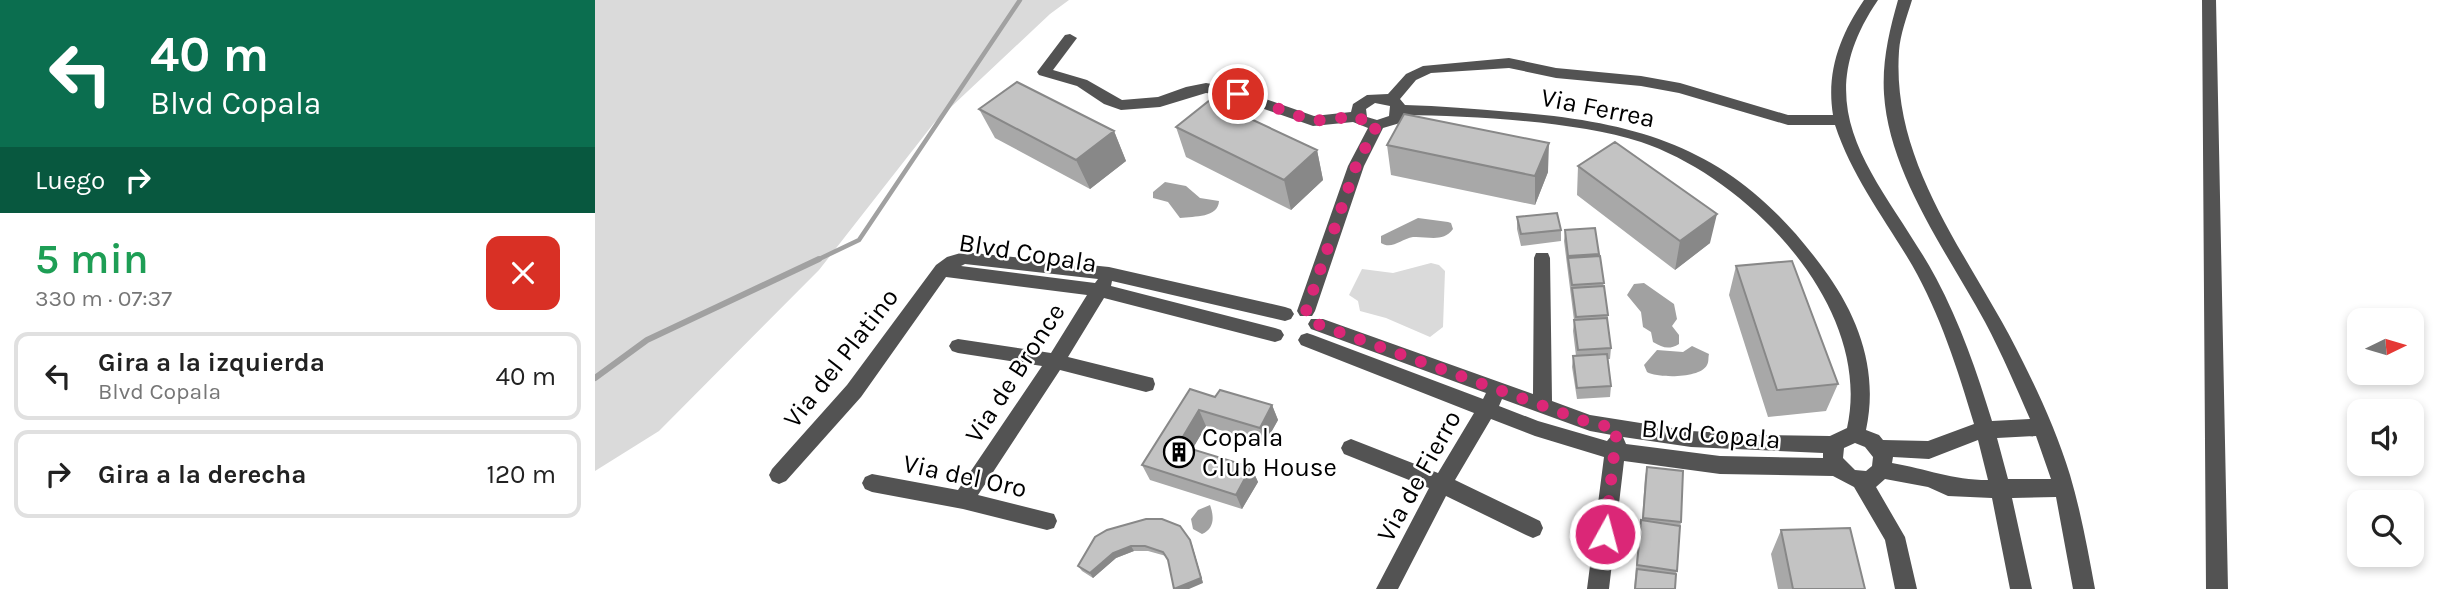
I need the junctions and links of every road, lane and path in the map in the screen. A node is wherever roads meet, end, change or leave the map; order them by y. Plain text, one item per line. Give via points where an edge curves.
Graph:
1 (1871, 0) edge
2 (1905, 0) edge
3 (2209, 0) edge
4 (1070, 38) dead end
5 (1395, 105) junction
6 (1358, 116) junction
7 (1841, 120) junction
8 (1377, 125) junction
9 (1542, 258) dead end
10 (942, 270) joint
11 (1104, 282) junction
12 (1285, 314) junction
13 (1310, 325) junction
14 (1275, 335) junction
15 (958, 346) dead end
16 (1056, 362) junction
17 (1146, 384) dead end
18 (1500, 390) junction
19 (1543, 406) junction
20 (1486, 408) junction
21 (2042, 427) junction
22 (1617, 428) junction
23 (1985, 430) junction
24 (1854, 435) junction
25 (1834, 445) junction
26 (1351, 448) dead end
27 (1878, 448) junction
28 (1615, 451) junction
29 (1837, 467) junction
30 (1882, 470) junction
31 (779, 475) dead end
32 (1861, 481) junction
33 (872, 483) dead end
34 (1442, 484) junction
35 (2001, 487) junction
36 (2063, 488) junction
37 (963, 500) junction
38 (1047, 521) dead end
39 (1533, 528) dead end
40 (1387, 589) edge
41 (1598, 589) edge
42 (1906, 589) edge
43 (2021, 589) edge
44 (2084, 589) edge
45 (2217, 589) edge

1 - 7 street via 1847,38 1841,61
2 - 21 street via 1889,56 1889,86 1906,160 2012,358
3 - 45 street
4 - 6 street via 1044,72 1082,83 1121,105 1160,102 1206,88 1229,91 1313,121
5 - 6 street via 1379,97 1367,100 1359,107
5 - 7 street via 1411,77 1428,69 1509,63 1680,88 1788,120
5 - 8 street via 1395,119
5 - 24 street, Via Ferrea via 1593,126 1647,139 1716,174 1772,220 1837,305 1861,377 1862,410
6 - 8 street
7 - 23 street via 1858,166 1947,320
8 - 13 street via 1356,166
9 - 19 street
10 - 11 street, Blvd Copala
10 - 31 street, Via del Platino via 854,391
11 - 12 street, Blvd Copala
11 - 14 street, Blvd Copala
11 - 16 street, Via de Bronce
12 - 13 street, Blvd Copala
12 - 14 street via 1275,323
13 - 14 street, Blvd Copala via 1285,343
13 - 18 street, Blvd Copala
13 - 20 street, Blvd Copala
15 - 16 street
16 - 17 street
16 - 37 street, Via de Bronce
18 - 19 street, Blvd Copala
18 - 20 street, Via de Fierro
19 - 22 street, Blvd Copala
20 - 28 street, Blvd Copala
20 - 34 street, Via de Fierro
21 - 23 street
21 - 36 street
22 - 25 street, Blvd Copala via 1704,440
22 - 28 street
23 - 27 street via 1929,450
23 - 35 street
24 - 25 street
24 - 27 street
25 - 29 street
26 - 34 street
27 - 30 street
28 - 29 street, Blvd Copala via 1720,465
28 - 41 street
29 - 32 street
30 - 32 street
30 - 35 street via 1931,479 1948,487
32 - 42 street via 1895,537
33 - 37 street, Via del Oro
34 - 39 street
34 - 40 street, Via de Fierro
35 - 36 street
35 - 43 street
36 - 44 street
37 - 38 street, Via del Oro

